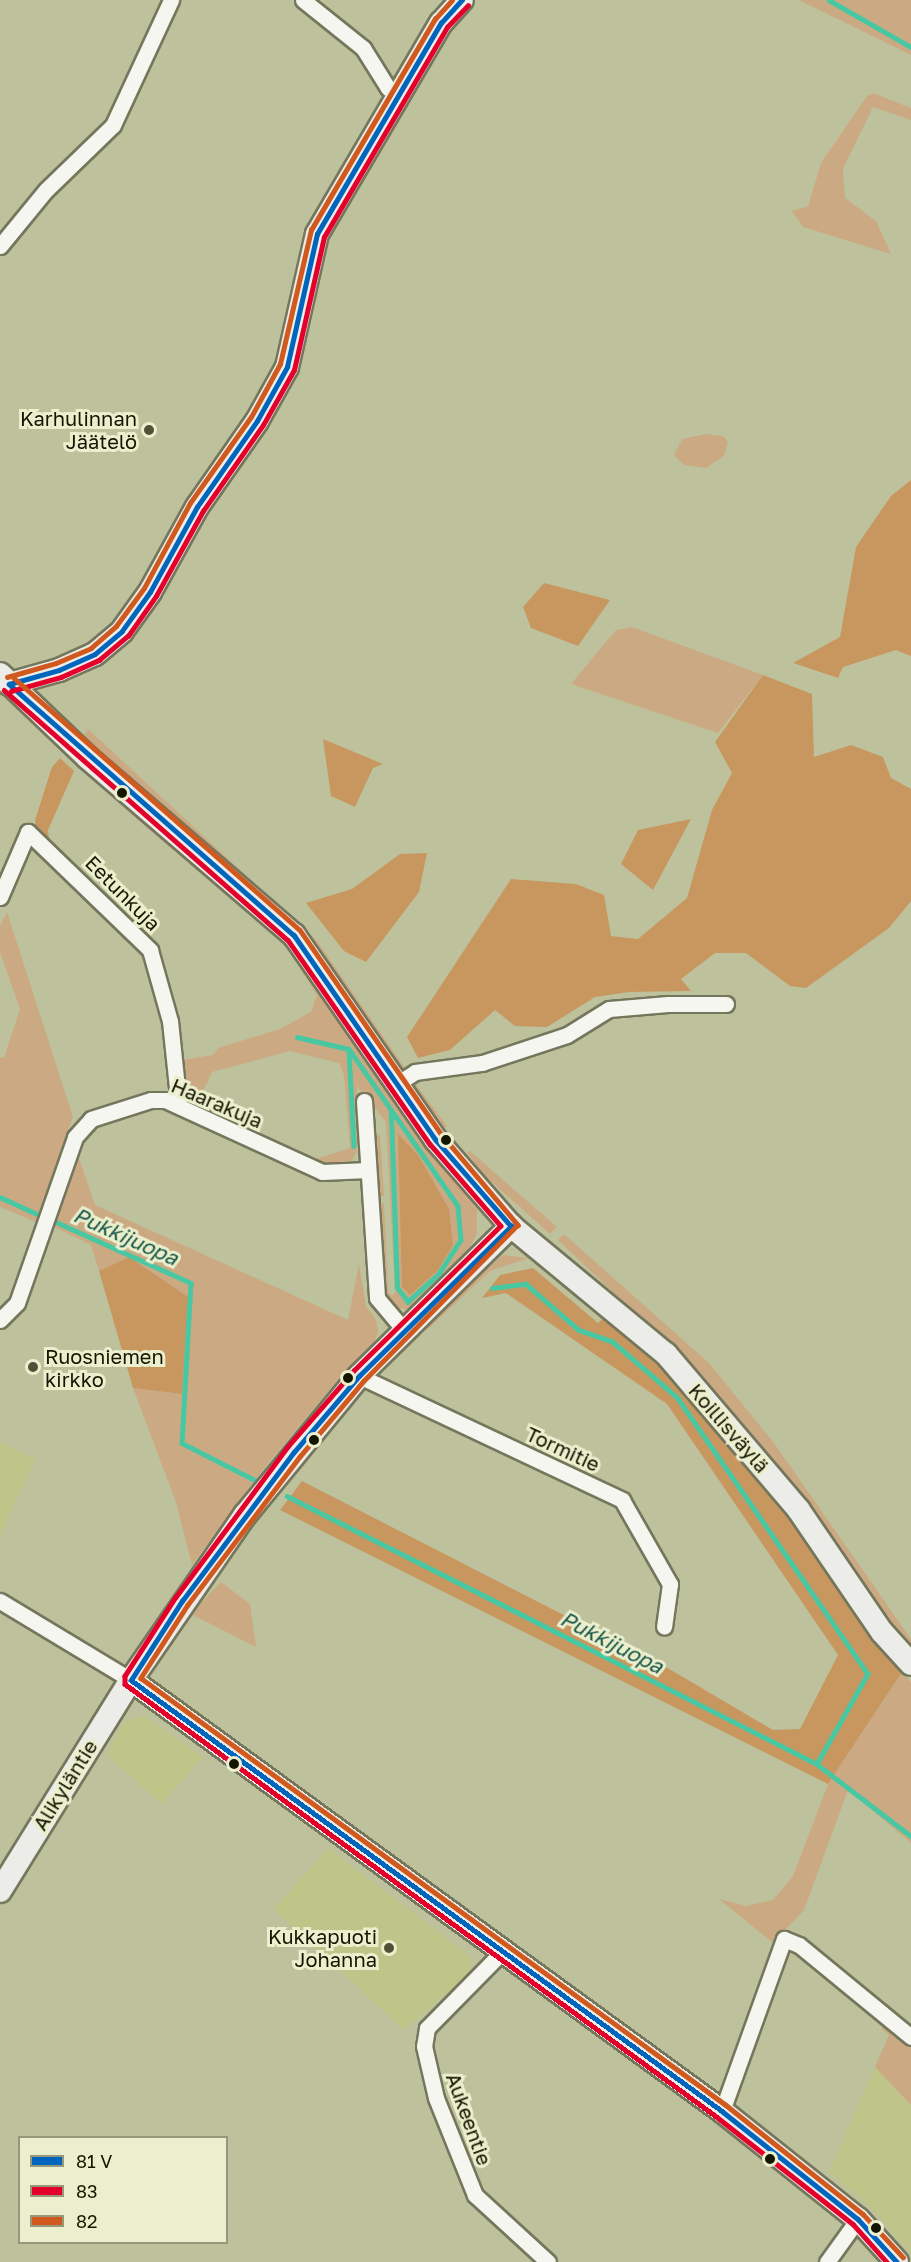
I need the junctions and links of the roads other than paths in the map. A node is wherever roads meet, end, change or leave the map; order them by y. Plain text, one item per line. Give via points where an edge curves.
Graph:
1 (171, 0) edge
2 (303, 0) edge
3 (462, 0) edge
4 (398, 95) junction
5 (0, 246) edge
6 (5, 679) edge
7 (0, 897) edge
8 (726, 1004) dead end
9 (395, 1085) junction
10 (364, 1101) dead end
11 (179, 1106) junction
12 (368, 1170) junction
13 (512, 1226) junction
14 (0, 1320) edge
15 (404, 1330) junction
16 (359, 1376) junction
17 (0, 1601) edge
18 (664, 1627) dead end
19 (911, 1664) edge
20 (131, 1680) junction
21 (0, 1890) edge
22 (502, 1952) junction
23 (911, 2037) edge
24 (722, 2111) junction
25 (858, 2218) junction
26 (548, 2262) edge
27 (826, 2262) edge
28 (897, 2262) edge

1 - 5 street via 114,125 46,190
2 - 4 street via 363,48 388,88
3 - 4 street via 441,23
4 - 6 street via 317,234 287,367 257,421 197,507 150,592 122,631 95,654 59,670
6 - 9 street, Koillisväylä via 88,758 294,935
7 - 11 street, Eetunkuja via 28,832 150,950 170,1021
8 - 9 street via 609,1009 567,1035 482,1063 415,1072
9 - 13 street, Koillisväylä via 436,1140
10 - 12 street
11 - 12 street, Haarakuja via 322,1172
11 - 14 street, Haarakuja via 151,1100 92,1119 82,1126 17,1303
12 - 15 street via 377,1298
13 - 15 street, Alikyläntie
13 - 19 street, Koillisväylä via 666,1354 798,1509 882,1632
15 - 16 street, Alikyläntie
16 - 18 street, Tormitie via 622,1500 670,1584
16 - 20 street, Alikyläntie via 245,1515
17 - 20 street
20 - 21 street, Alikyläntie
20 - 22 street
22 - 24 street
22 - 26 street, Aukeentie via 427,2028 424,2046 436,2098 475,2195
23 - 24 street via 800,1945 784,1939
24 - 25 street
25 - 27 street
25 - 28 street

